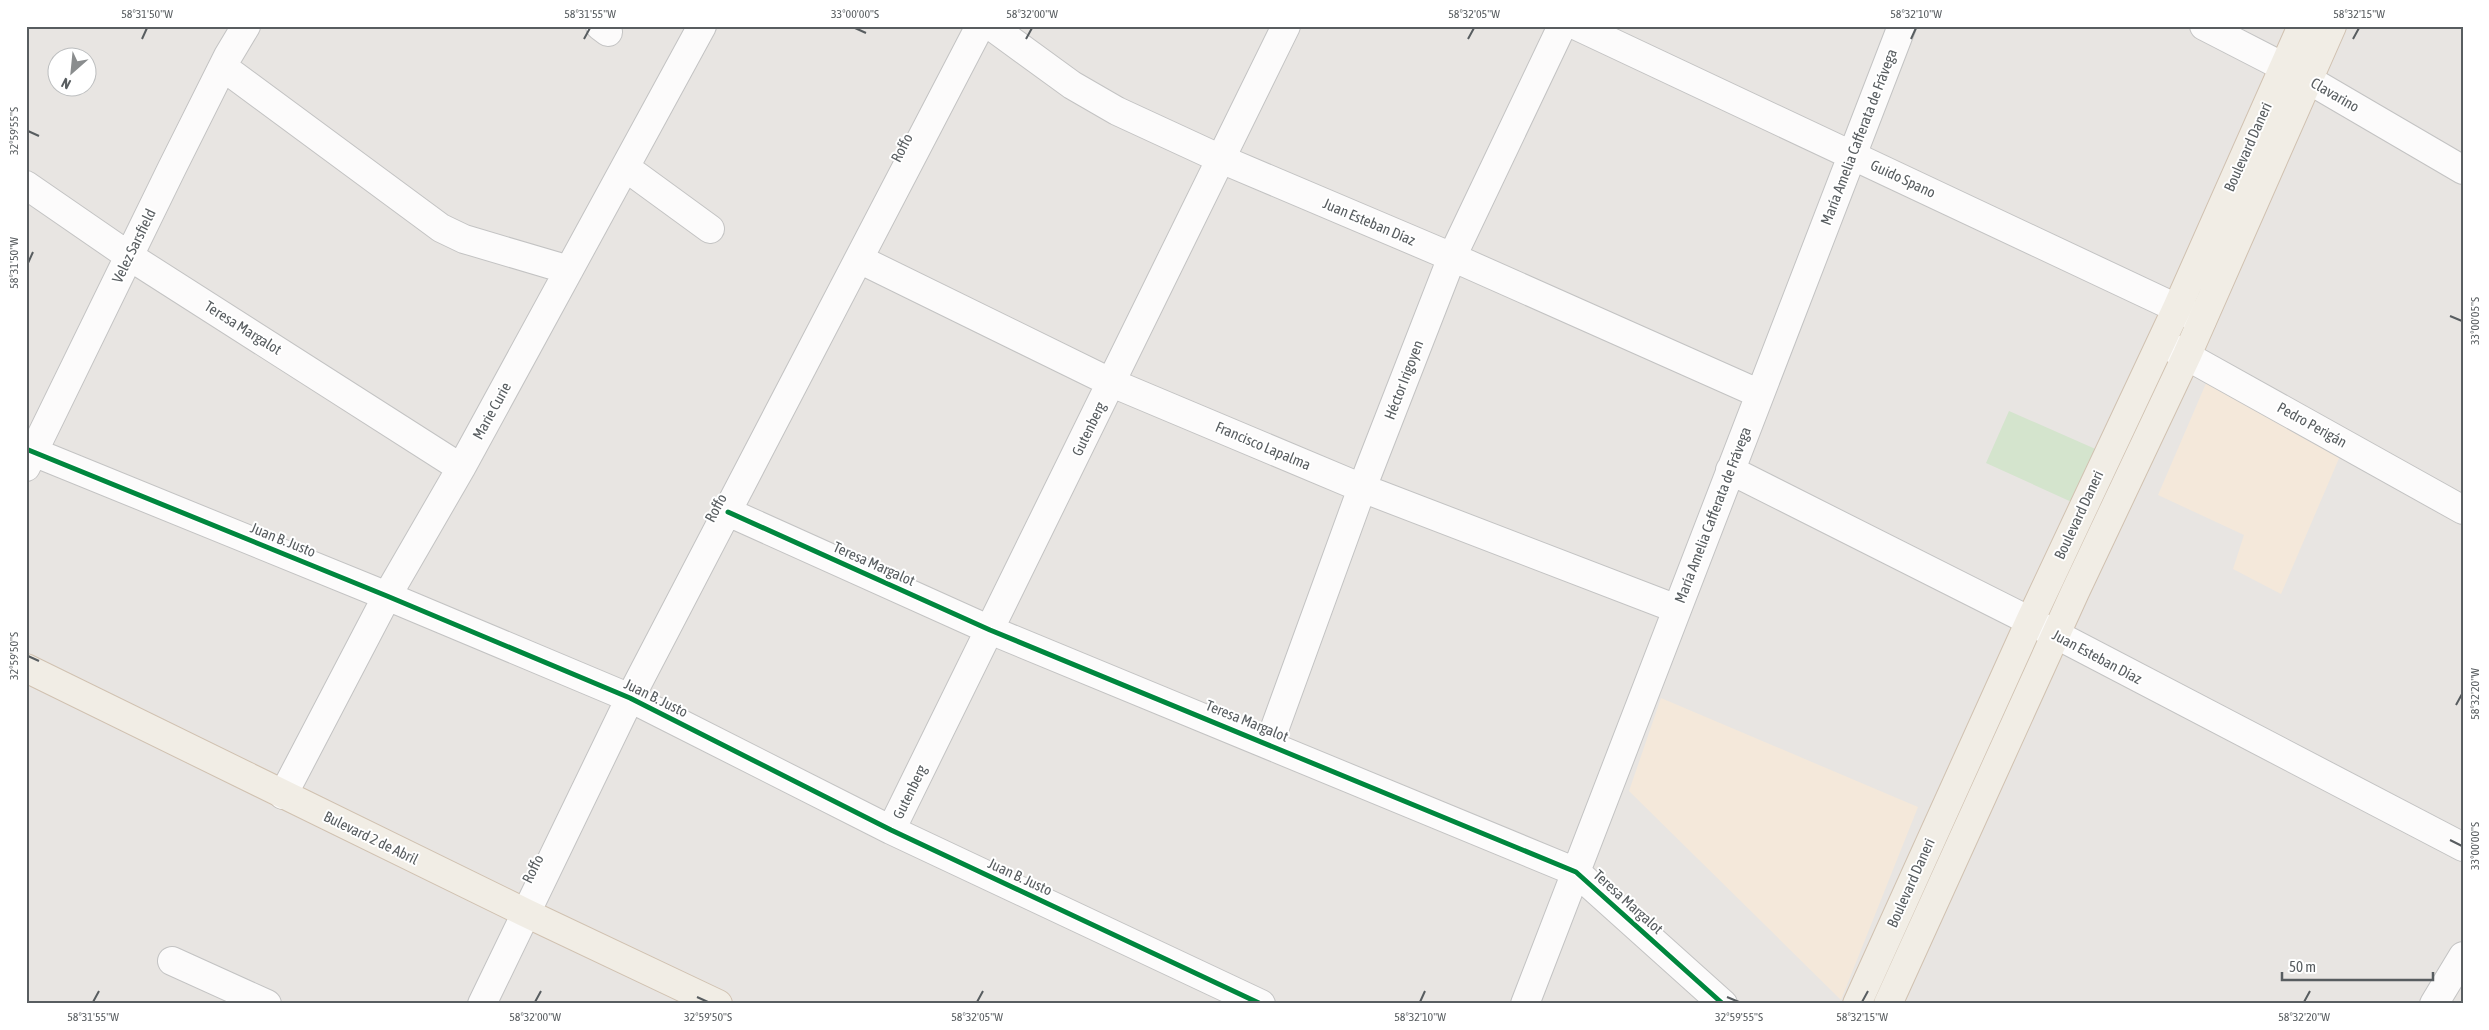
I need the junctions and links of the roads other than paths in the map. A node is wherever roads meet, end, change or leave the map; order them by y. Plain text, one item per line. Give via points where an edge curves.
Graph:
1 (246, 26) edge
2 (702, 26) edge
3 (980, 26) edge
4 (991, 26) edge
5 (1286, 26) edge
6 (1562, 26) edge
7 (1577, 26) edge
8 (1902, 26) edge
9 (2204, 26) edge
10 (2302, 26) edge
11 (2332, 26) edge
12 (223, 67) junction
13 (2284, 67) junction
14 (2310, 80) junction
15 (1852, 155) junction
16 (1221, 159) junction
17 (625, 167) junction
18 (2463, 170) edge
19 (26, 185) edge
20 (710, 229) dead end
21 (129, 256) junction
22 (1452, 258) junction
23 (859, 259) junction
24 (569, 270) junction
25 (2177, 308) junction
26 (2202, 320) junction
27 (2161, 341) junction
28 (2187, 355) junction
29 (1112, 383) junction
30 (1760, 394) junction
31 (2127, 413) junction
32 (2153, 426) junction
33 (29, 456) edge
34 (461, 468) junction
35 (1730, 470) junction
36 (1362, 488) junction
37 (2463, 510) edge
38 (728, 512) junction
39 (387, 596) junction
40 (1677, 609) junction
41 (2030, 622) junction
42 (990, 630) junction
43 (2056, 635) junction
44 (26, 668) edge
45 (630, 698) junction
46 (1269, 744) junction
47 (283, 795) junction
48 (891, 830) junction
49 (2463, 847) edge
50 (1576, 872) junction
51 (526, 913) junction
52 (1894, 923) junction
53 (1919, 935) junction
54 (2463, 956) edge
55 (172, 961) dead end
56 (267, 1004) edge
57 (482, 1004) edge
58 (718, 1004) edge
59 (1261, 1004) edge
60 (1525, 1004) edge
61 (1723, 1004) edge
62 (1857, 1004) edge
63 (1888, 1004) edge
64 (2434, 1004) edge

1 - 12 street, Velez Sarsfield
2 - 17 street, Marie Curie
3 - 23 street, Roffo
4 - 16 street, Juan Esteban Díaz via 1080,89 1118,111
5 - 16 street, Gutenberg
6 - 22 street, Héctor Irigoyen
7 - 15 street, Guido Spano
8 - 15 street, María Amelia Cafferata de Frávega
9 - 13 street, Clavarino
10 - 13 main road, Boulevard Daneri
11 - 14 main road, Boulevard Daneri
12 - 21 street, Velez Sarsfield
12 - 24 street via 441,228 464,239
13 - 14 street, Clavarino
13 - 25 main road, Boulevard Daneri
14 - 18 street, Clavarino
14 - 26 main road, Boulevard Daneri
15 - 25 street, Guido Spano
15 - 30 street, María Amelia Cafferata de Frávega
16 - 22 street, Juan Esteban Díaz
16 - 29 street, Gutenberg
17 - 20 street
17 - 24 street, Marie Curie
19 - 21 street, Teresa Margalot
21 - 33 street, Velez Sarsfield
21 - 34 street, Teresa Margalot
22 - 30 street, Juan Esteban Díaz
22 - 36 street, Héctor Irigoyen
23 - 29 street, Francisco Lapalma
23 - 38 street, Roffo
24 - 34 street, Marie Curie
25 - 26 street, Guido Spano
25 - 27 main road, Boulevard Daneri
26 - 28 main road, Boulevard Daneri
27 - 28 street, Pedro Perigán
27 - 31 main road, Boulevard Daneri
28 - 32 main road, Boulevard Daneri
28 - 37 street, Pedro Perigán
29 - 36 street, Francisco Lapalma
29 - 42 street, Gutenberg
30 - 35 street, María Amelia Cafferata de Frávega
31 - 32 main road
31 - 41 main road, Boulevard Daneri
32 - 43 main road, Boulevard Daneri
33 - 39 street, Juan B. Justo
34 - 39 street, Marie Curie
35 - 40 street, María Amelia Cafferata de Frávega
35 - 41 street, Juan Esteban Díaz
36 - 40 street, Francisco Lapalma
36 - 46 street, Héctor Irigoyen
38 - 42 street, Teresa Margalot
38 - 45 street, Roffo
39 - 45 street, Juan B. Justo
39 - 47 street, Marie Curie
40 - 50 street, María Amelia Cafferata de Frávega
41 - 43 street, Juan Esteban Díaz
41 - 52 main road, Boulevard Daneri
42 - 46 street, Teresa Margalot
42 - 48 street, Gutenberg
43 - 49 street, Juan Esteban Díaz
43 - 53 main road, Boulevard Daneri
44 - 47 main road, Bulevard 2 de Abril
45 - 48 street, Juan B. Justo
45 - 51 street, Roffo
46 - 50 street, Teresa Margalot
47 - 51 main road, Bulevard 2 de Abril
48 - 59 street, Juan B. Justo
50 - 60 street, María Amelia Cafferata de Frávega
50 - 61 street, Teresa Margalot
51 - 57 street, Roffo
51 - 58 main road, Bulevard 2 de Abril
52 - 53 main road
52 - 62 main road, Boulevard Daneri
53 - 63 main road, Boulevard Daneri
54 - 64 street
55 - 56 street

